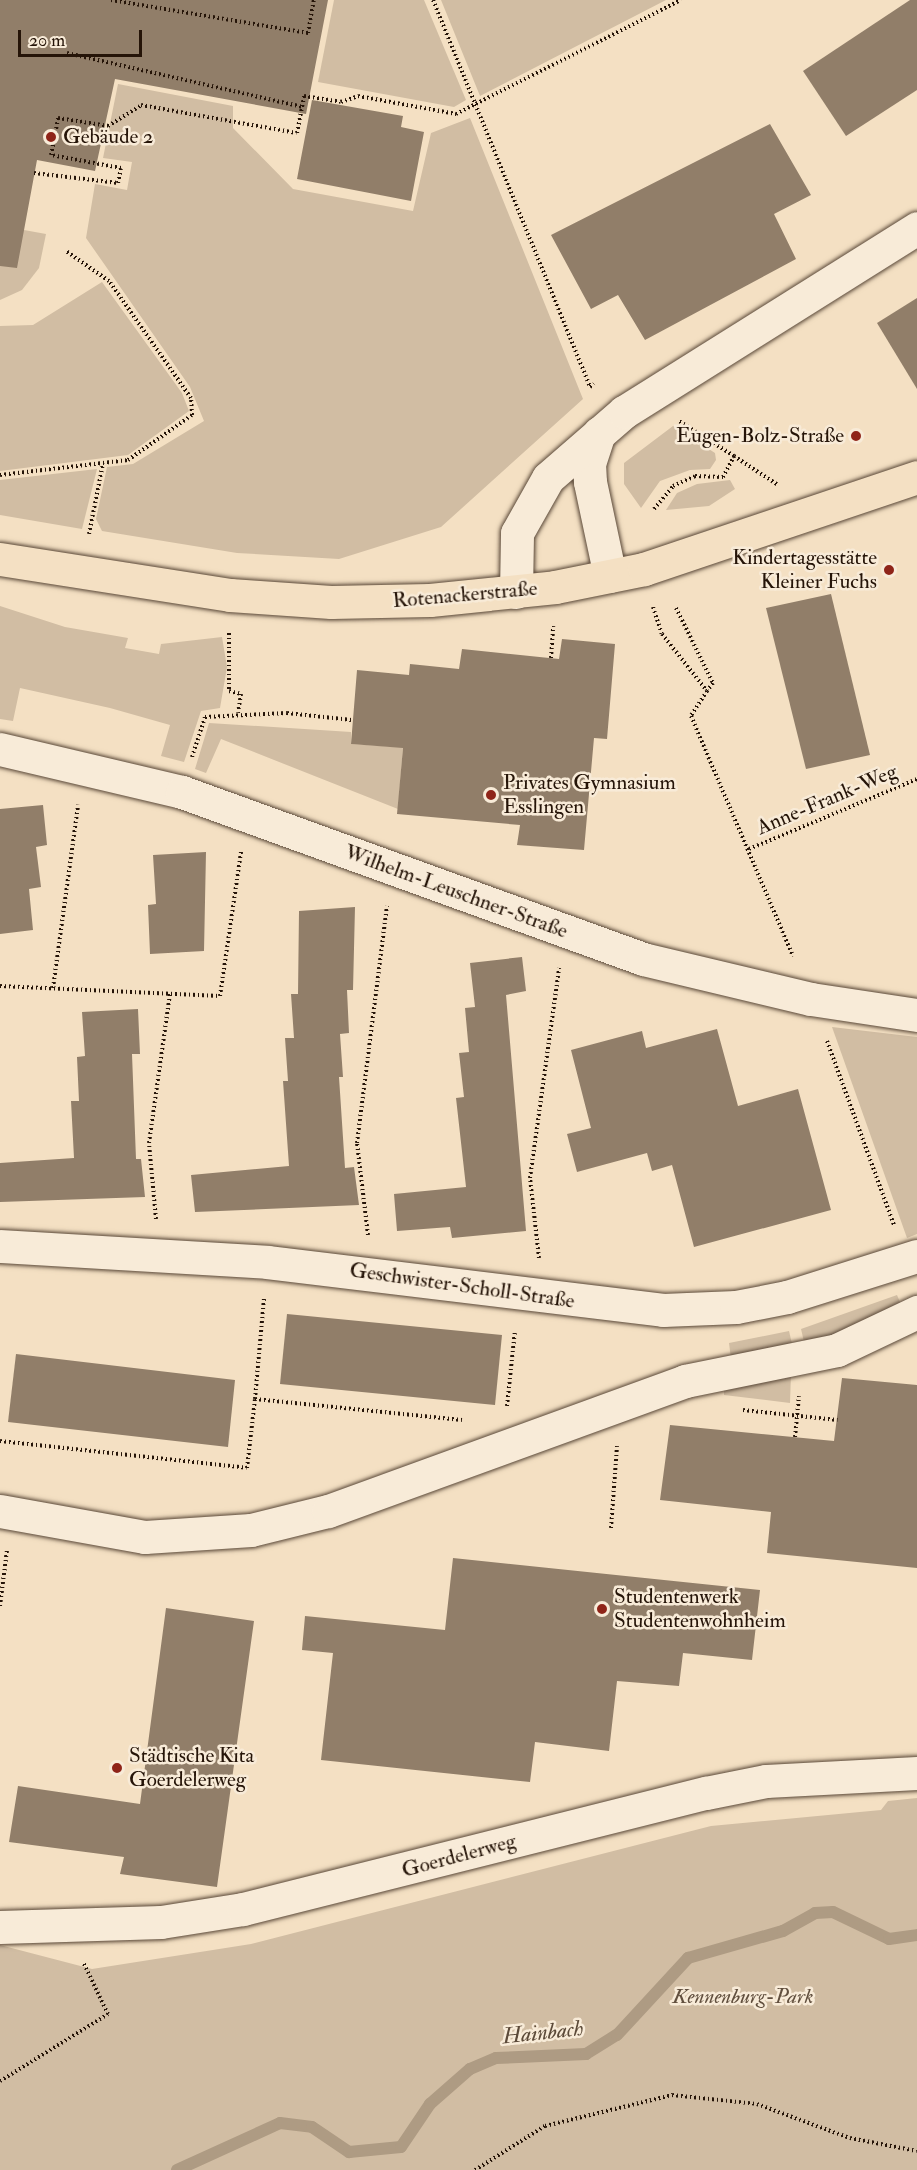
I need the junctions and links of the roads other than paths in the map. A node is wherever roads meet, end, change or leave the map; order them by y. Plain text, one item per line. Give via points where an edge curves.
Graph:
1 (917, 228) edge
2 (599, 433) junction
3 (917, 477) edge
4 (0, 559) edge
5 (610, 576) junction
6 (516, 592) junction
7 (0, 749) edge
8 (917, 1015) edge
9 (0, 1246) edge
10 (911, 1258) edge
11 (917, 1312) edge
12 (6, 1511) edge
13 (917, 1773) edge
14 (0, 1928) edge

1 - 2 street
2 - 5 street via 590,482
2 - 6 street via 548,478 524,515 514,551
3 - 5 main road, Rotenackerstraße via 730,544
4 - 6 main road, Rotenackerstraße via 283,600 380,602
5 - 6 main road, Rotenackerstraße
7 - 8 street, Wilhelm-Leuschner-Straße via 182,792 587,941 706,976 811,999
9 - 10 street, Geschwister-Scholl-Straße via 267,1262 663,1310 736,1307 787,1297
11 - 12 street via 819,1356 685,1381 328,1511 250,1530 145,1537
13 - 14 street, Goerdelerweg via 766,1781 243,1909 76,1928

